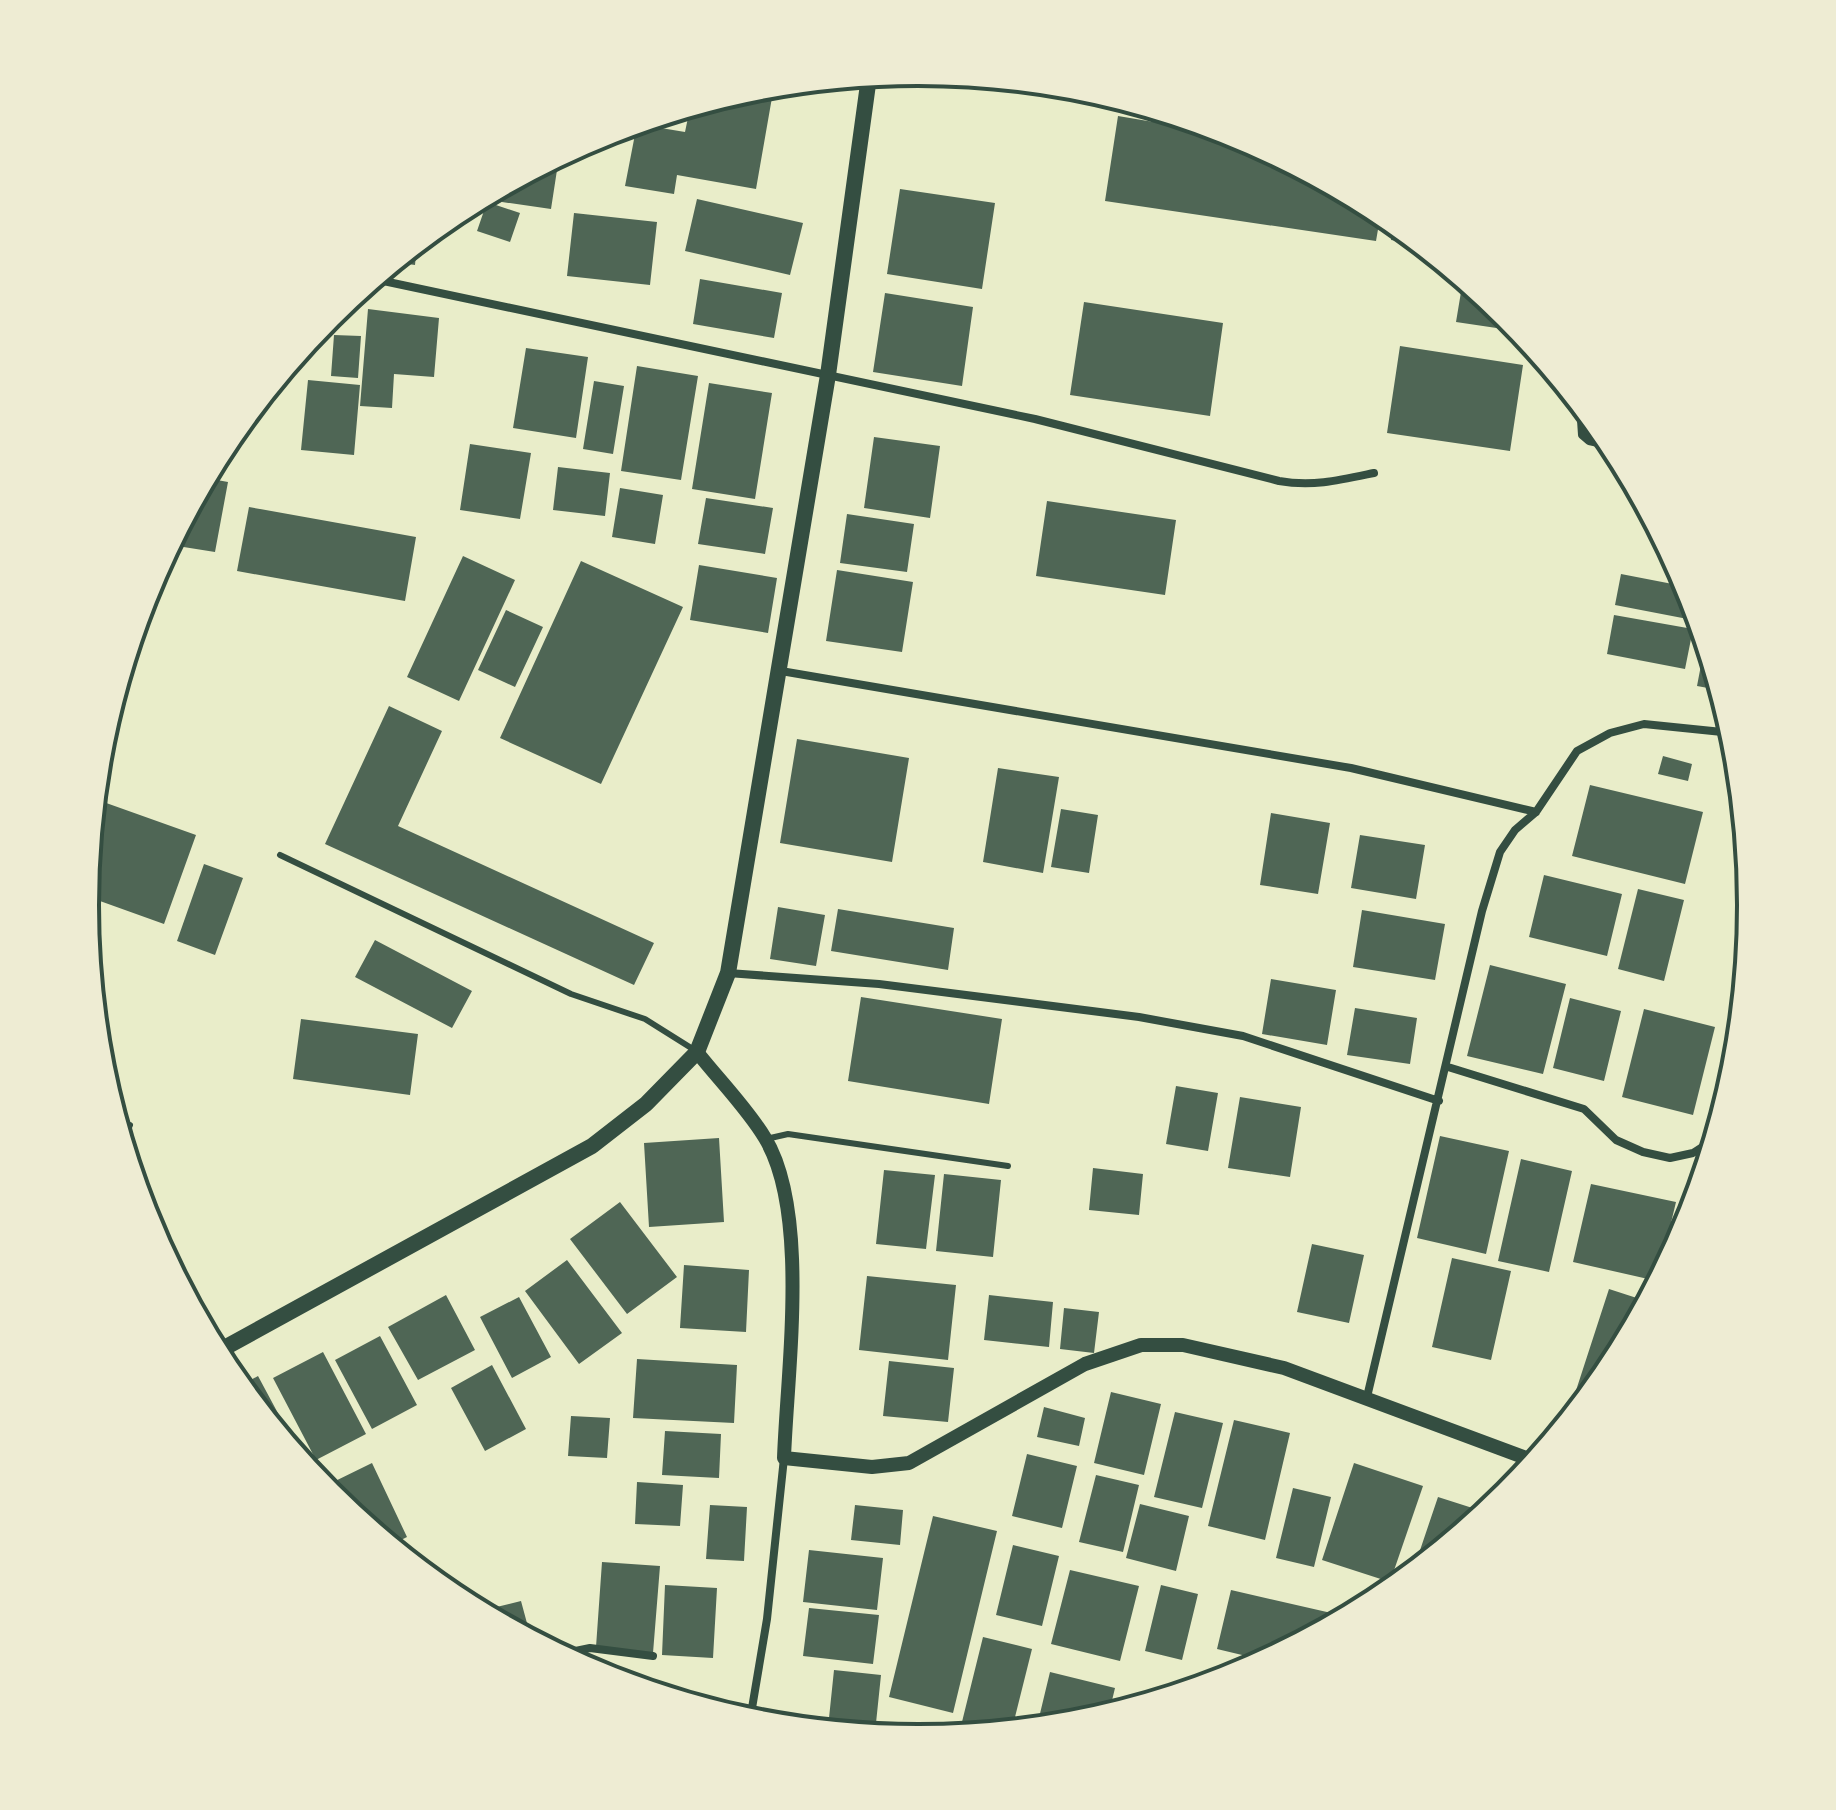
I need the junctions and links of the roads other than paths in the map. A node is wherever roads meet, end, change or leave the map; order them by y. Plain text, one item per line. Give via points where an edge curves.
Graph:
1 (868, 88) edge
2 (387, 282) edge
3 (828, 375) junction
4 (1581, 425) edge
5 (1593, 442) edge
6 (1374, 473) dead end
7 (781, 671) junction
8 (1718, 732) edge
9 (1536, 812) junction
10 (280, 855) dead end
11 (728, 973) junction
12 (697, 1052) junction
13 (1448, 1067) junction
14 (1439, 1101) junction
15 (766, 1139) junction
16 (1700, 1149) edge
17 (1008, 1166) dead end
18 (228, 1346) edge
19 (1367, 1397) junction
20 (1523, 1457) edge
21 (784, 1458) junction
22 (579, 1650) edge
23 (653, 1656) dead end
24 (752, 1707) edge

1 - 3 main road
2 - 3 street
3 - 6 street via 1035,419 1291,483 1327,483
3 - 7 main road
4 - 5 street via 1582,435
7 - 9 street via 1351,768
7 - 11 main road
8 - 9 street via 1644,724 1610,733 1577,751
9 - 13 street via 1500,852
10 - 12 lane via 571,994 645,1019
11 - 12 main road
11 - 14 street via 879,984 1243,1036
12 - 15 street
12 - 18 main road via 646,1104 592,1146
13 - 14 street
13 - 16 street via 1584,1109 1616,1140 1643,1152 1670,1158
14 - 19 street
15 - 17 lane via 788,1134
15 - 21 street via 785,1187 793,1242
19 - 20 street
19 - 21 street via 1215,1350 1141,1345 1037,1388 909,1463 872,1467
21 - 24 street
22 - 23 street

